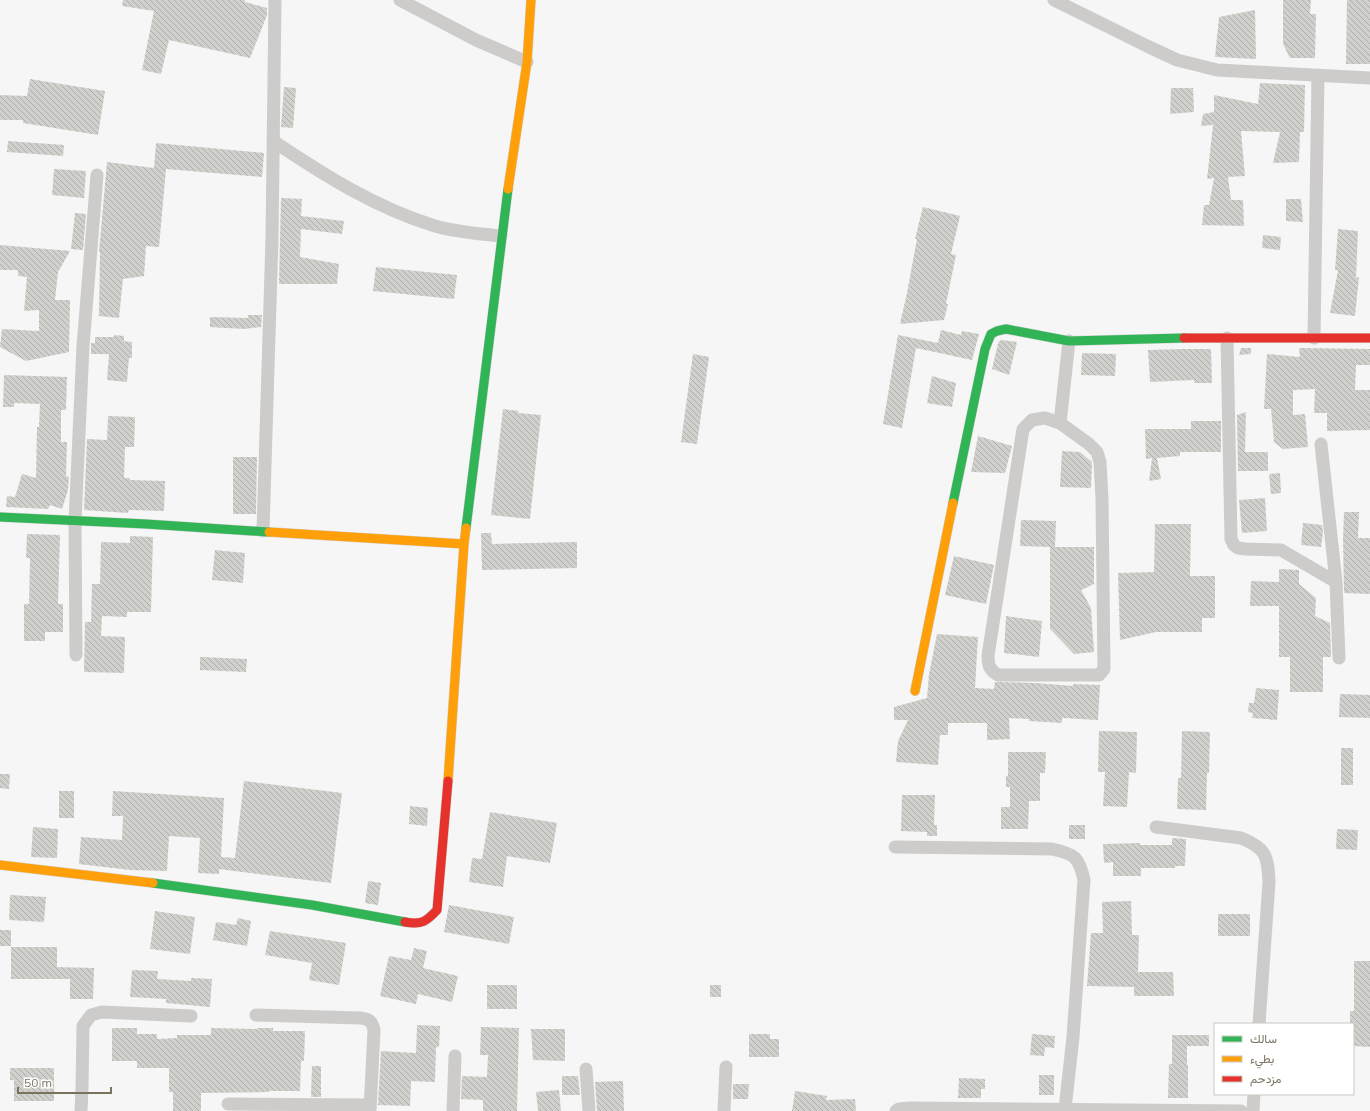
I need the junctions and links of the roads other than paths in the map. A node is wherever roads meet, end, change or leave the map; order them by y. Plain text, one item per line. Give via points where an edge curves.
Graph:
1 (275, 0) edge
2 (400, 0) edge
3 (531, 0) edge
4 (1054, 0) edge
5 (527, 62) junction
6 (1318, 75) junction
7 (1370, 78) edge
8 (273, 141) junction
9 (97, 175) dead end
10 (501, 236) junction
11 (1227, 338) junction
12 (1314, 338) junction
13 (1370, 338) edge
14 (1069, 342) junction
15 (1060, 423) junction
16 (1321, 444) dead end
17 (0, 517) edge
18 (76, 522) junction
19 (263, 531) junction
20 (464, 544) junction
21 (1336, 582) junction
22 (76, 655) dead end
23 (1339, 658) dead end
24 (915, 691) dead end
25 (1156, 827) dead end
26 (895, 847) dead end
27 (0, 865) edge
28 (256, 1015) dead end
29 (191, 1016) dead end
30 (1259, 1023) edge
31 (455, 1056) dead end
32 (726, 1067) dead end
33 (586, 1069) dead end
34 (1254, 1095) edge
35 (228, 1104) dead end
36 (370, 1108) edge
37 (1065, 1109) junction
38 (967, 1110) edge
39 (80, 1111) edge
40 (453, 1111) edge
41 (589, 1111) edge
42 (724, 1111) edge
43 (896, 1111) edge
44 (1241, 1111) edge
45 (1253, 1111) edge

1 - 8 street
2 - 5 street via 476,40
3 - 5 street
4 - 6 street via 1177,60 1217,70
5 - 10 street
6 - 7 street
6 - 12 street
8 - 10 street via 310,166 392,210 434,226
8 - 19 street
9 - 18 street via 83,346
10 - 20 street
11 - 12 street
11 - 14 street
11 - 21 street via 1231,539 1238,548 1281,550
12 - 13 street
14 - 15 street
14 - 24 street via 1006,329 991,333 988,339
15 - 15 street via 1089,444 1097,452 1100,462 1104,669 1099,675 998,675 988,666 988,656 1023,429 1032,420 1045,418
16 - 21 street
17 - 18 street
18 - 19 street
18 - 22 street
19 - 20 street
20 - 27 street via 447,807 437,910 430,918 416,924 321,906
21 - 23 street
25 - 30 street via 1241,838 1254,843 1262,850 1268,863 1269,882
26 - 37 street via 1052,849 1067,852 1078,860 1084,880 1073,1037
28 - 36 street via 360,1018 372,1022 374,1030
29 - 39 street via 102,1012 92,1015 83,1026
31 - 40 street
32 - 42 street
33 - 41 street
34 - 45 street
35 - 36 street
37 - 38 street
37 - 44 street
38 - 43 street via 909,1108

